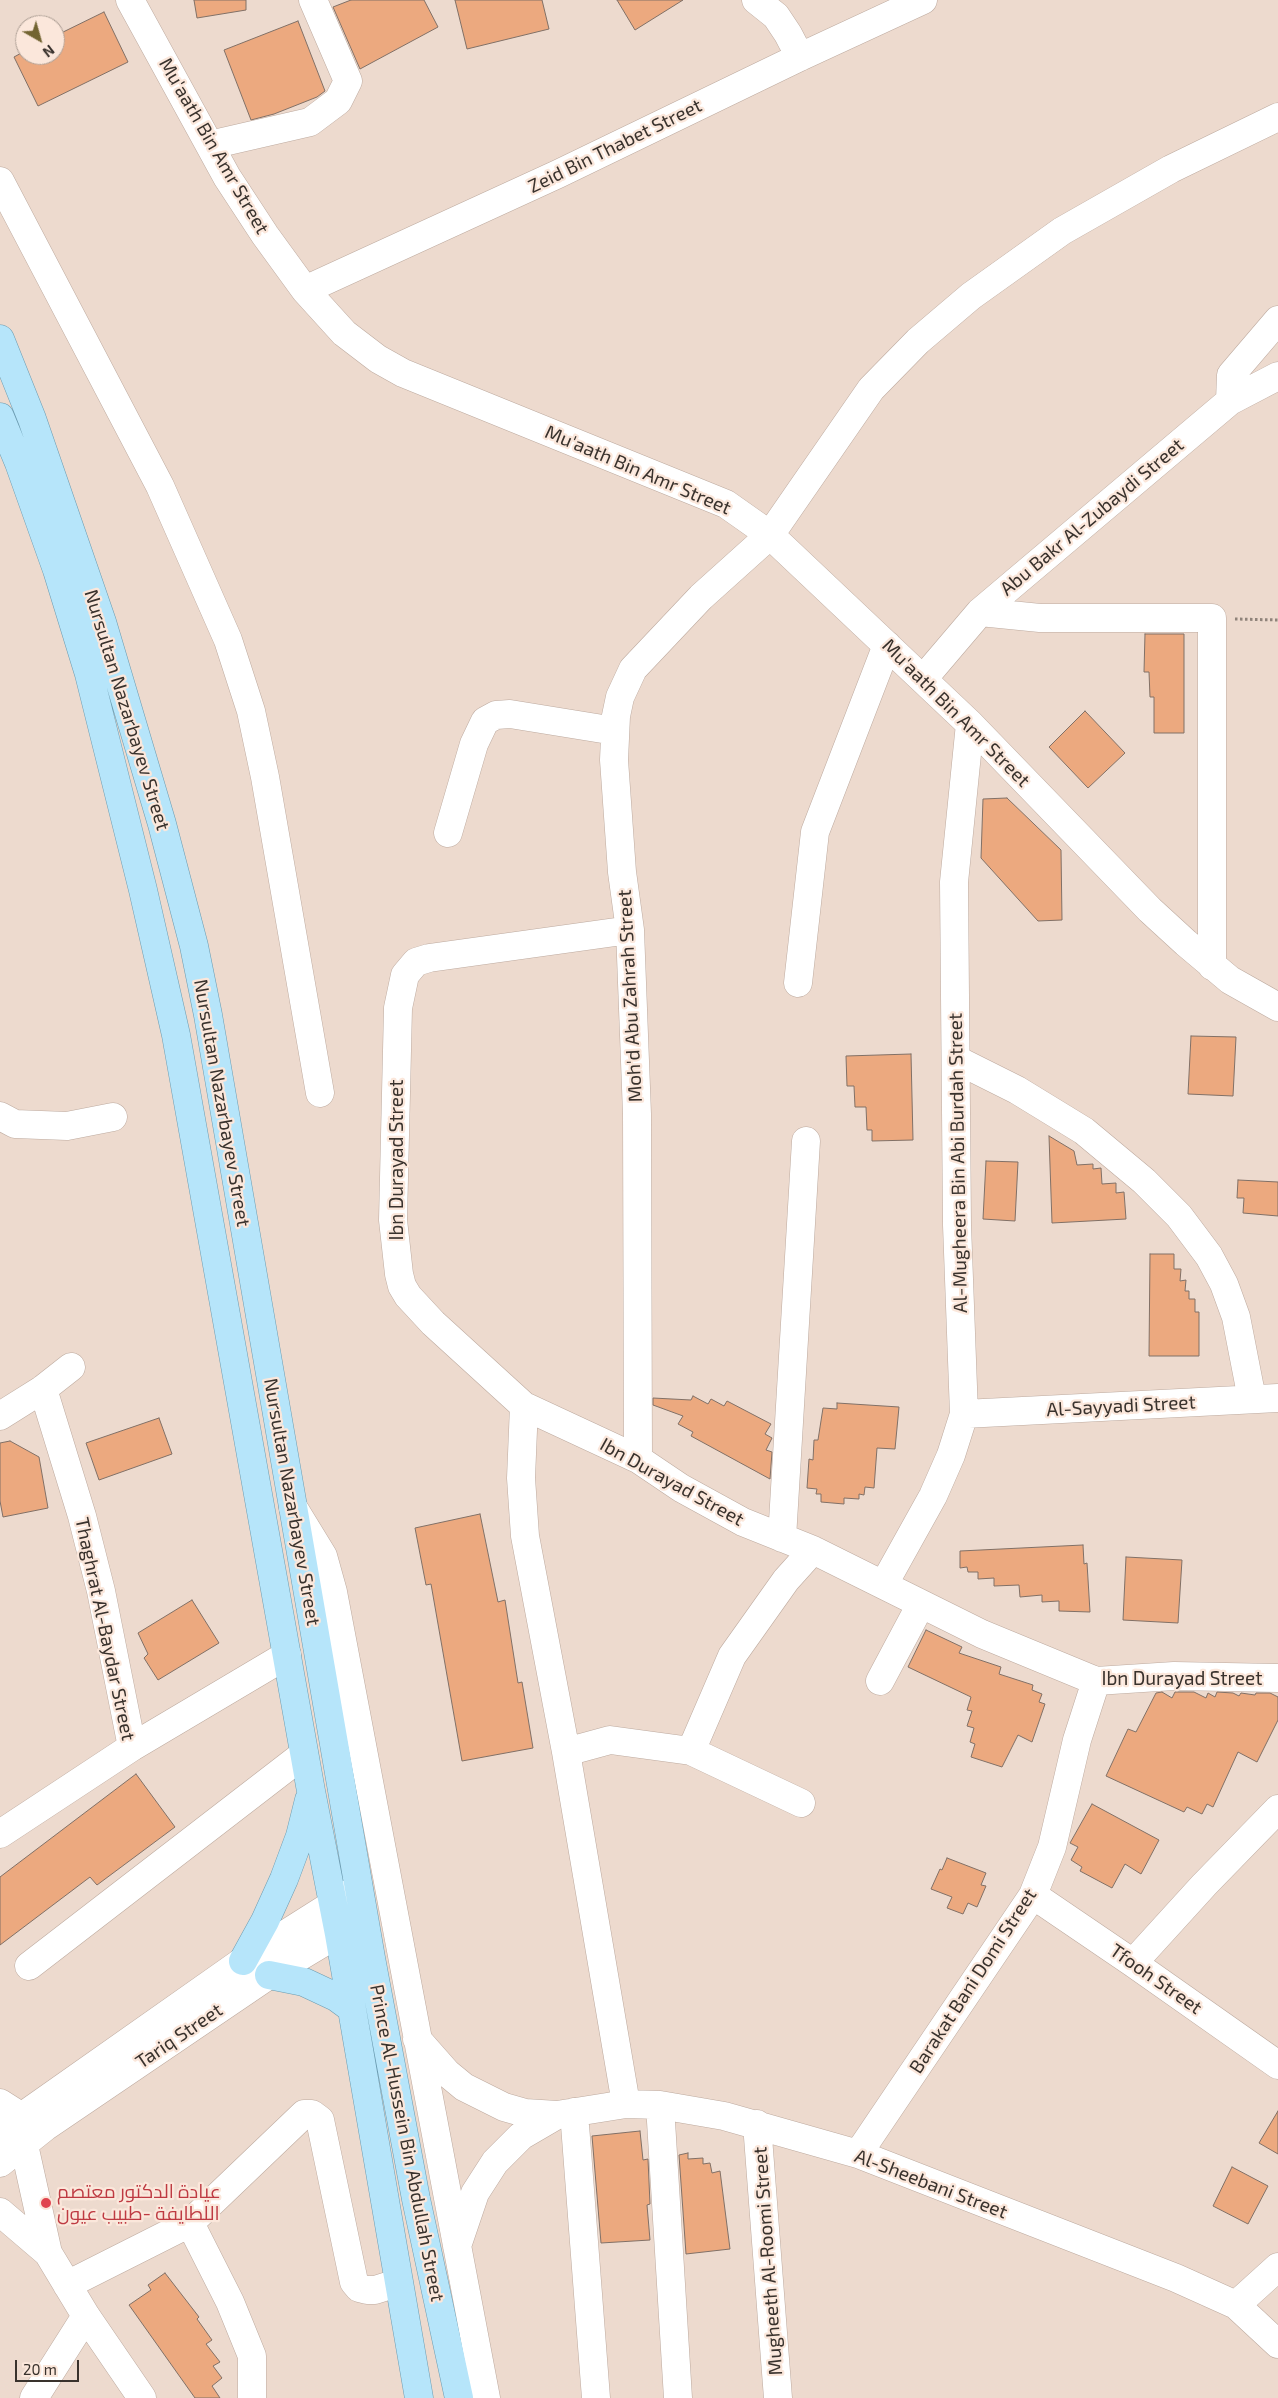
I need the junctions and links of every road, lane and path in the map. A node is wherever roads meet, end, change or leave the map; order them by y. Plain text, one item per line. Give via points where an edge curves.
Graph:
1 (130, 0) edge
2 (313, 0) edge
3 (756, 0) edge
4 (923, 0) edge
5 (800, 57) junction
6 (1278, 117) edge
7 (210, 145) junction
8 (0, 181) edge
9 (305, 290) junction
10 (1278, 320) edge
11 (0, 339) edge
12 (1278, 376) edge
13 (1230, 401) junction
14 (0, 417) edge
15 (770, 535) junction
16 (980, 612) junction
17 (1212, 618) junction
18 (1278, 620) edge
19 (887, 645) junction
20 (923, 679) junction
21 (970, 724) junction
22 (615, 731) junction
23 (448, 833) dead end
24 (630, 930) junction
25 (1212, 966) junction
26 (798, 983) dead end
27 (1278, 1007) edge
28 (957, 1060) junction
29 (320, 1093) dead end
30 (0, 1116) edge
31 (113, 1117) dead end
32 (806, 1141) dead end
33 (71, 1367) dead end
34 (43, 1389) junction
35 (1265, 1399) edge
36 (524, 1406) junction
37 (964, 1414) junction
38 (0, 1416) edge
39 (638, 1459) junction
40 (293, 1507) junction
41 (782, 1538) junction
42 (813, 1550) junction
43 (884, 1584) junction
44 (920, 1604) junction
45 (287, 1655) junction
46 (1278, 1678) edge
47 (880, 1681) dead end
48 (1096, 1681) junction
49 (132, 1747) junction
50 (566, 1752) junction
51 (691, 1752) junction
52 (304, 1754) junction
53 (311, 1791) junction
54 (801, 1802) dead end
55 (1278, 1809) edge
56 (0, 1834) edge
57 (360, 1888) junction
58 (1033, 1895) junction
59 (332, 1904) junction
60 (365, 1917) junction
61 (338, 1934) junction
62 (243, 1961) junction
63 (1133, 1963) junction
64 (29, 1966) dead end
65 (269, 1975) junction
66 (351, 2008) junction
67 (417, 2039) junction
68 (1278, 2065) edge
69 (626, 2104) junction
70 (660, 2105) junction
71 (11, 2110) edge
72 (565, 2113) junction
73 (757, 2124) junction
74 (0, 2132) edge
75 (24, 2145) junction
76 (858, 2154) junction
77 (0, 2163) edge
78 (0, 2212) edge
79 (190, 2224) junction
80 (456, 2248) junction
81 (48, 2253) junction
82 (1278, 2267) edge
83 (397, 2283) junction
84 (67, 2285) junction
85 (1236, 2304) junction
86 (86, 2316) junction
87 (1278, 2344) edge
88 (34, 2398) edge
89 (142, 2398) edge
90 (252, 2398) edge
91 (419, 2398) edge
92 (458, 2398) edge
93 (486, 2398) edge
94 (596, 2398) edge
95 (678, 2398) edge
96 (778, 2398) edge

1 - 7 street, Mu'aath Bin Amr Street
2 - 7 street via 348,81 338,101 310,122
3 - 5 street via 776,16
4 - 5 street, Zeid Bin Thabet Street
5 - 9 street, Zeid Bin Thabet Street via 558,174
6 - 15 street, Moh'd Abu Zahrah Street via 1171,169 1062,231 971,296 918,341 872,388
7 - 9 street, Mu'aath Bin Amr Street via 227,177
8 - 29 street via 160,486 228,640 251,711 266,778
9 - 15 street, Mu'aath Bin Amr Street via 344,333 378,360 403,374 726,504
10 - 13 street via 1231,374
11 - 40 main road, Nursultan Nazarbayev Street via 43,447 99,613 194,946
12 - 13 street, Abu Bakr Al-Zubaydi Street
13 - 16 street, Abu Bakr Al-Zubaydi Street
14 - 45 main road, Nursultan Nazarbayev Street via 57,570 89,674 146,899 192,1117
15 - 19 street, Mu'aath Bin Amr Street
15 - 22 street, Moh'd Abu Zahrah Street via 701,596 633,669 620,697
16 - 17 street via 1040,618
16 - 20 street, Abu Bakr Al-Zubaydi Street
17 - 18 path
17 - 25 street
19 - 20 street, Mu'aath Bin Amr Street
19 - 26 street via 815,832
20 - 21 street, Mu'aath Bin Amr Street
21 - 25 street, Mu'aath Bin Amr Street via 1150,910
21 - 28 street, Al-Mugheera Bin Abi Burdah Street via 954,882
22 - 23 street via 510,714 496,715 485,721 474,744
22 - 24 street, Moh'd Abu Zahrah Street via 619,835
24 - 36 street, Ibn Durayad Street via 429,958 416,962 405,974 398,1008 393,1220 402,1286 433,1323
24 - 39 street, Moh'd Abu Zahrah Street via 637,1114
25 - 27 street, Mu'aath Bin Amr Street via 1241,987
28 - 35 street via 1017,1090 1084,1131 1144,1181 1179,1216 1209,1256 1224,1284
28 - 37 street, Al-Mugheera Bin Abi Burdah Street via 956,1225
30 - 31 street via 15,1124 67,1126
32 - 41 street
33 - 34 street
34 - 38 street
34 - 49 street, Thaghrat Al-Baydar Street via 82,1516
35 - 37 street, Al-Sayyadi Street
36 - 39 street, Ibn Durayad Street
36 - 50 street via 521,1478 525,1536
37 - 43 street, Al-Mugheera Bin Abi Burdah Street via 933,1496
39 - 41 street, Ibn Durayad Street via 711,1506
40 - 57 main road, Nursultan Nazarbayev Street
40 - 67 street via 310,1532 329,1574
41 - 42 street, Ibn Durayad Street
42 - 43 street, Ibn Durayad Street
42 - 51 street via 786,1580 732,1656
43 - 44 street, Ibn Durayad Street
44 - 47 street
44 - 48 street, Ibn Durayad Street via 982,1634
45 - 49 street
45 - 52 main road, Nursultan Nazarbayev Street
46 - 48 street, Ibn Durayad Street via 1174,1676
48 - 58 street, Barakat Bani Domi Street via 1077,1740 1052,1848
49 - 56 street, Thaghrat Al-Baydar Street
50 - 51 street via 610,1740
50 - 69 street
51 - 54 street
52 - 53 main road, Nursultan Nazarbayev Street
52 - 64 street
53 - 59 main road, Nursultan Nazarbayev Street
53 - 62 main road via 300,1836 284,1879
55 - 63 street
57 - 59 street, Tariq Street
57 - 60 main road, Prince Al-Hussein Bin Abdullah Street
58 - 63 street, Tfooh Street
58 - 76 street, Barakat Bani Domi Street
59 - 61 main road, Prince Al-Hussein Bin Abdullah Street
59 - 62 street, Tariq Street
60 - 61 street, Tariq Street
60 - 92 main road, Prince Al-Hussein Bin Abdullah Street via 416,2199
61 - 65 street, Tariq Street
61 - 66 main road, Prince Al-Hussein Bin Abdullah Street
62 - 71 street, Tariq Street
63 - 68 street, Tfooh Street
65 - 66 main road via 304,1982
65 - 75 street, Tariq Street via 45,2127
66 - 83 main road, Prince Al-Hussein Bin Abdullah Street
67 - 72 street, Al-Sheebani Street via 447,2073 484,2098 525,2113
67 - 80 street
69 - 70 street, Al-Sheebani Street
69 - 72 street, Al-Sheebani Street
70 - 73 street, Al-Sheebani Street
70 - 95 street
71 - 74 street, Tariq Street
72 - 80 street, Al-Sheebani Street via 521,2136 495,2162 476,2193
72 - 94 street
73 - 76 street, Al-Sheebani Street
73 - 96 street, Mugheeth Al-Roomi Street
75 - 77 street, Tariq Street
75 - 81 street
76 - 85 street, Al-Sheebani Street
78 - 81 street
79 - 83 street via 304,2114 312,2114 320,2120 354,2282 367,2290
79 - 84 street
79 - 90 street via 230,2302 252,2356
80 - 93 street
81 - 84 street
82 - 85 street
83 - 91 main road, Prince Al-Hussein Bin Abdullah Street
84 - 86 street
85 - 87 street, Al-Sheebani Street
86 - 88 street
86 - 89 street

